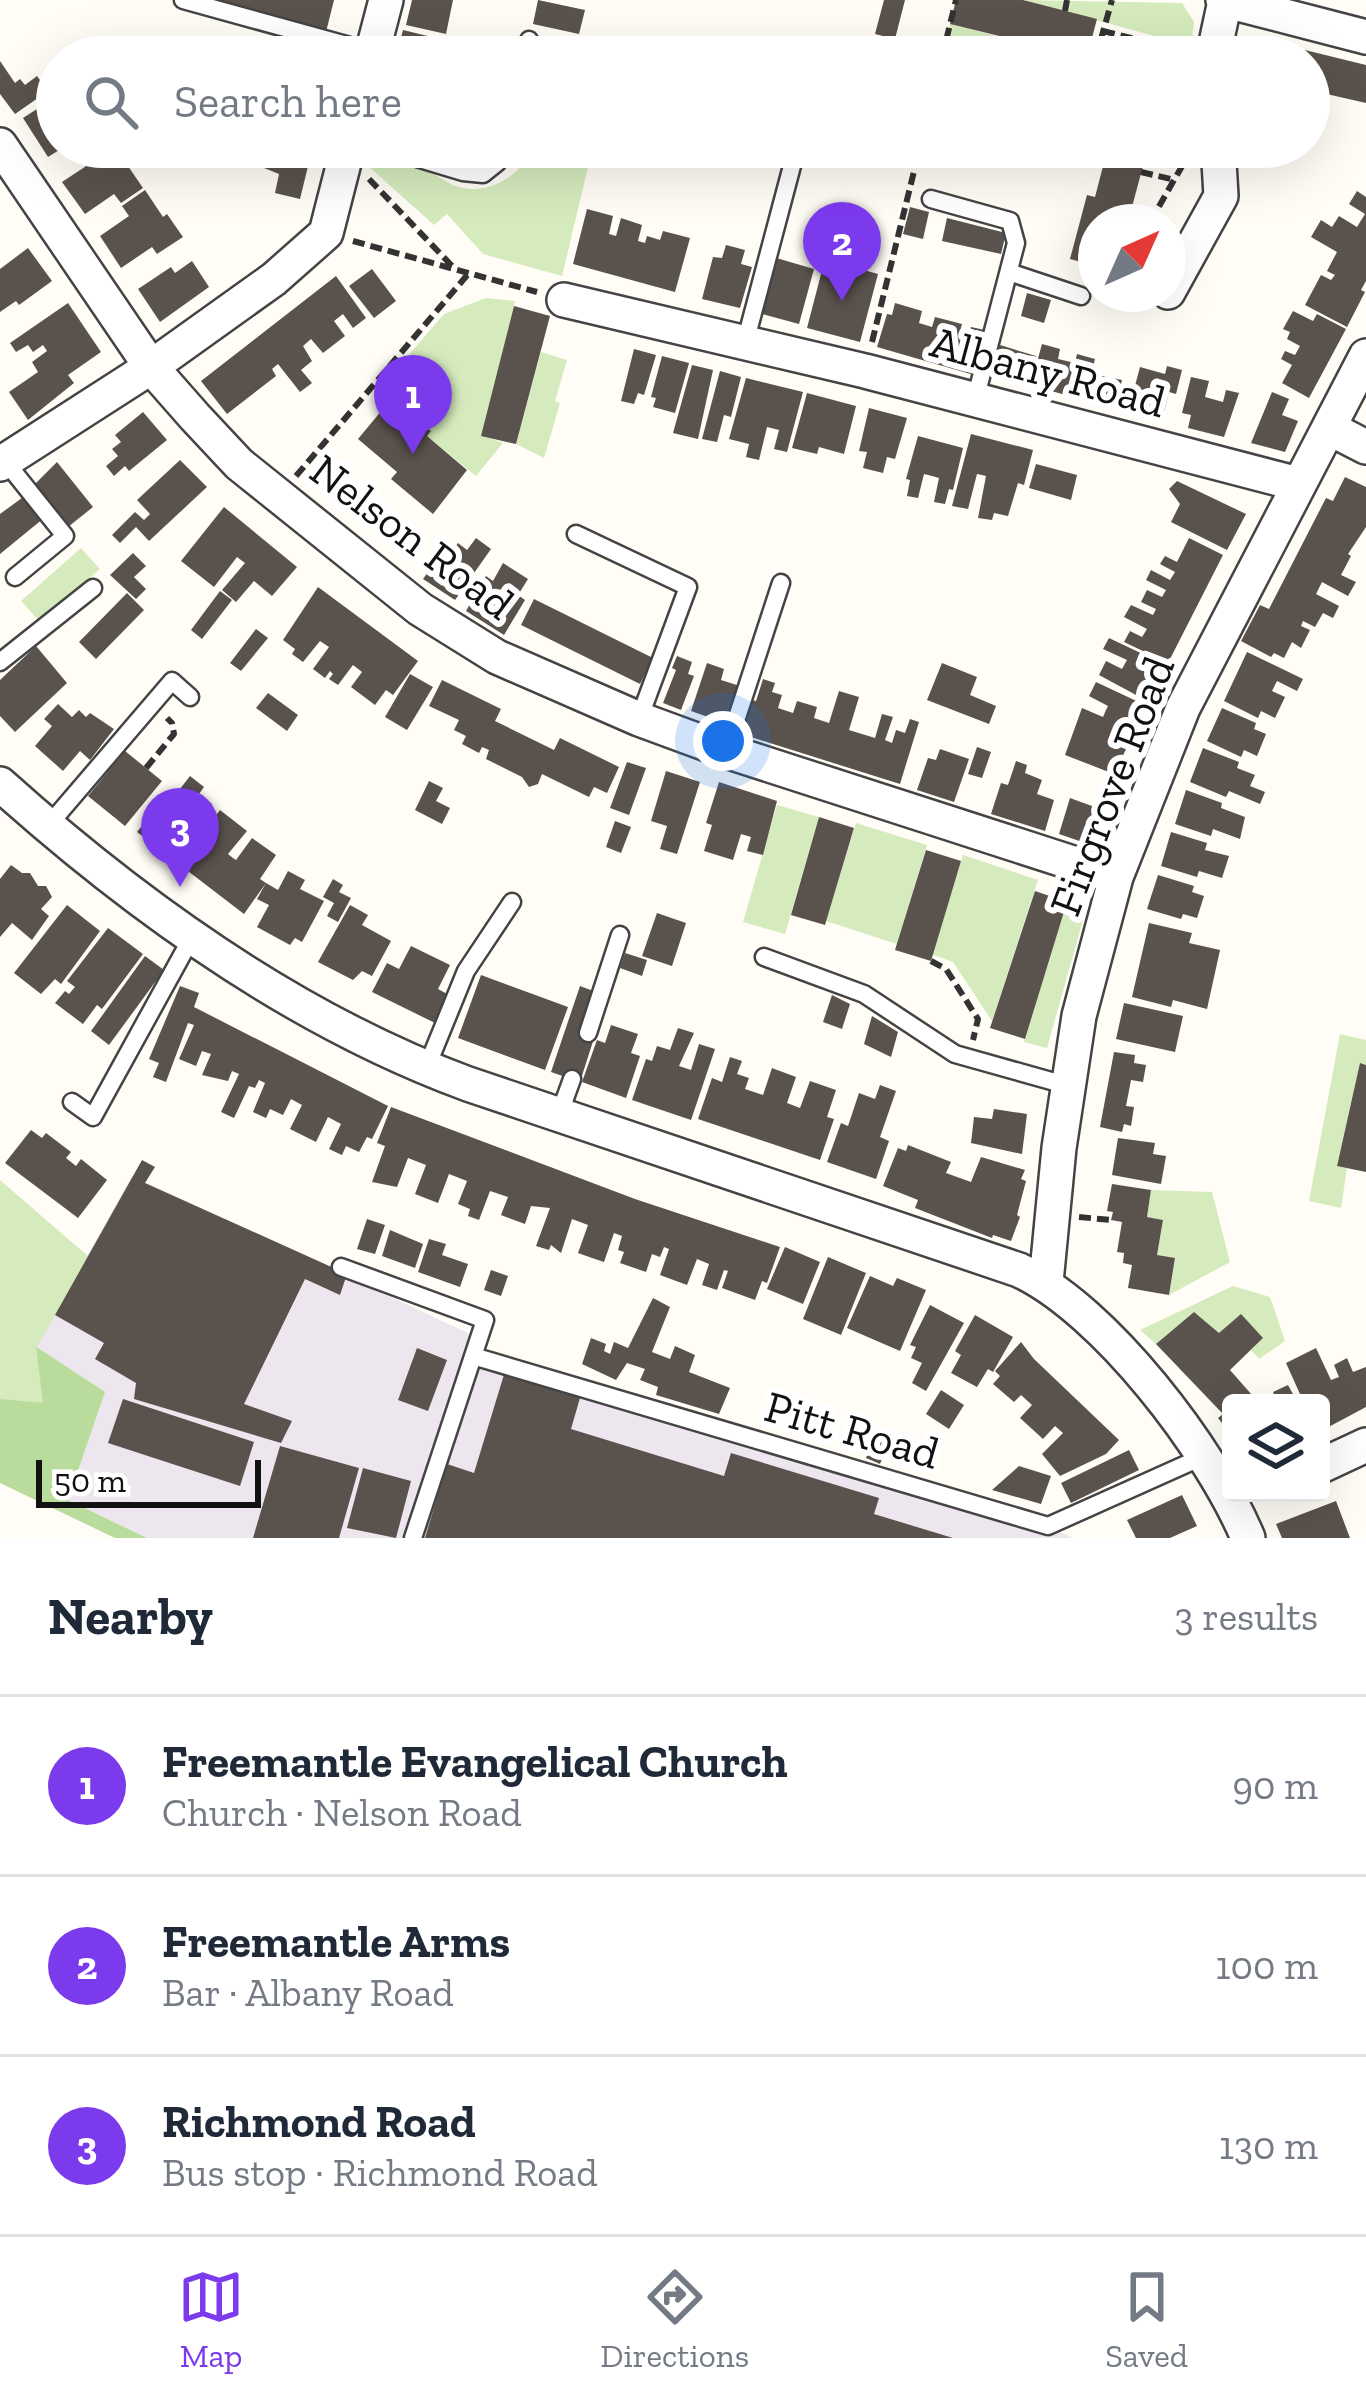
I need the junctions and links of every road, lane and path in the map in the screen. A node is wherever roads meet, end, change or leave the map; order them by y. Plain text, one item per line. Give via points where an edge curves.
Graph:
1 (183, 0) edge
2 (386, 0) edge
3 (956, 0) edge
4 (1067, 0) edge
5 (1112, 0) edge
6 (1224, 0) edge
7 (1065, 10) dead end
8 (1103, 31) junction
9 (307, 36) edge
10 (377, 36) edge
11 (947, 36) edge
12 (1102, 36) edge
13 (1121, 36) edge
14 (1217, 36) edge
15 (1366, 37) edge
16 (0, 145) edge
17 (343, 168) edge
18 (363, 168) edge
19 (450, 168) edge
20 (490, 168) edge
21 (791, 168) edge
22 (915, 168) edge
23 (1182, 168) edge
24 (1219, 168) edge
25 (1142, 172) dead end
26 (1175, 180) junction
27 (931, 199) dead end
28 (1161, 204) edge
29 (326, 233) junction
30 (1186, 259) edge
31 (455, 269) junction
32 (1009, 272) junction
33 (469, 273) junction
34 (1078, 295) edge
35 (564, 300) joint
36 (745, 343) junction
37 (1366, 356) edge
38 (151, 367) junction
39 (865, 371) junction
40 (975, 400) junction
41 (1329, 428) junction
42 (1366, 447) edge
43 (2, 462) edge
44 (1298, 484) junction
45 (280, 495) junction
46 (576, 534) dead end
47 (15, 577) dead end
48 (781, 583) dead end
49 (93, 588) dead end
50 (0, 662) edge
51 (190, 697) dead end
52 (151, 706) junction
53 (639, 719) junction
54 (726, 752) junction
55 (146, 768) dead end
56 (0, 784) edge
57 (47, 826) junction
58 (1116, 877) junction
59 (512, 902) dead end
60 (620, 935) dead end
61 (192, 937) junction
62 (764, 957) dead end
63 (931, 961) dead end
64 (588, 1033) dead end
65 (968, 1058) junction
66 (426, 1069) junction
67 (572, 1079) dead end
68 (1069, 1086) junction
69 (73, 1102) dead end
70 (559, 1115) junction
71 (341, 1267) dead end
72 (1046, 1282) junction
73 (473, 1356) junction
74 (1366, 1445) edge
75 (1202, 1457) junction
76 (1330, 1462) edge
77 (1249, 1513) edge
78 (413, 1538) edge

1 - 9 lane
2 - 10 street
3 - 11 path
4 - 7 path
5 - 8 path
6 - 14 street
6 - 15 street
8 - 12 path
8 - 13 path
16 - 38 street, Nelson Road
17 - 29 street
18 - 31 path
19 - 20 lane via 483,174
21 - 36 lane
22 - 39 path
23 - 26 path
24 - 30 street via 1221,196
25 - 26 path
26 - 28 path
27 - 32 lane via 1010,221 1016,243
29 - 31 path
29 - 38 street
31 - 33 path
32 - 34 lane
32 - 40 lane
33 - 35 path
33 - 45 path
35 - 36 street, Albany Road
36 - 39 street, Albany Road
37 - 41 street, Firgrove Road
38 - 43 street
38 - 45 street, Nelson Road via 232,457
39 - 40 street, Albany Road
40 - 44 street, Albany Road
41 - 42 street
41 - 44 street, Firgrove Road
43 - 47 lane via 65,536
44 - 58 street, Firgrove Road via 1183,708
45 - 53 street, Nelson Road via 420,609 496,657
46 - 53 lane via 688,586
48 - 54 lane
49 - 50 lane
51 - 52 lane via 172,681
52 - 55 path via 174,734
52 - 57 lane
53 - 54 street, Nelson Road
54 - 58 street, Nelson Road
56 - 57 street
57 - 61 street
58 - 68 street, Firgrove Road
59 - 66 lane via 466,971
60 - 64 lane
61 - 66 street via 280,995
61 - 69 lane via 93,1117
62 - 65 lane via 864,994
63 - 65 path via 946,969 978,1019
65 - 68 lane
66 - 70 street
67 - 70 lane
68 - 72 street, Firgrove Road
70 - 72 street
71 - 73 lane via 485,1320
72 - 75 street via 1134,1368
73 - 75 lane, Pitt Road via 1048,1526
73 - 78 lane
74 - 76 street
75 - 77 street

